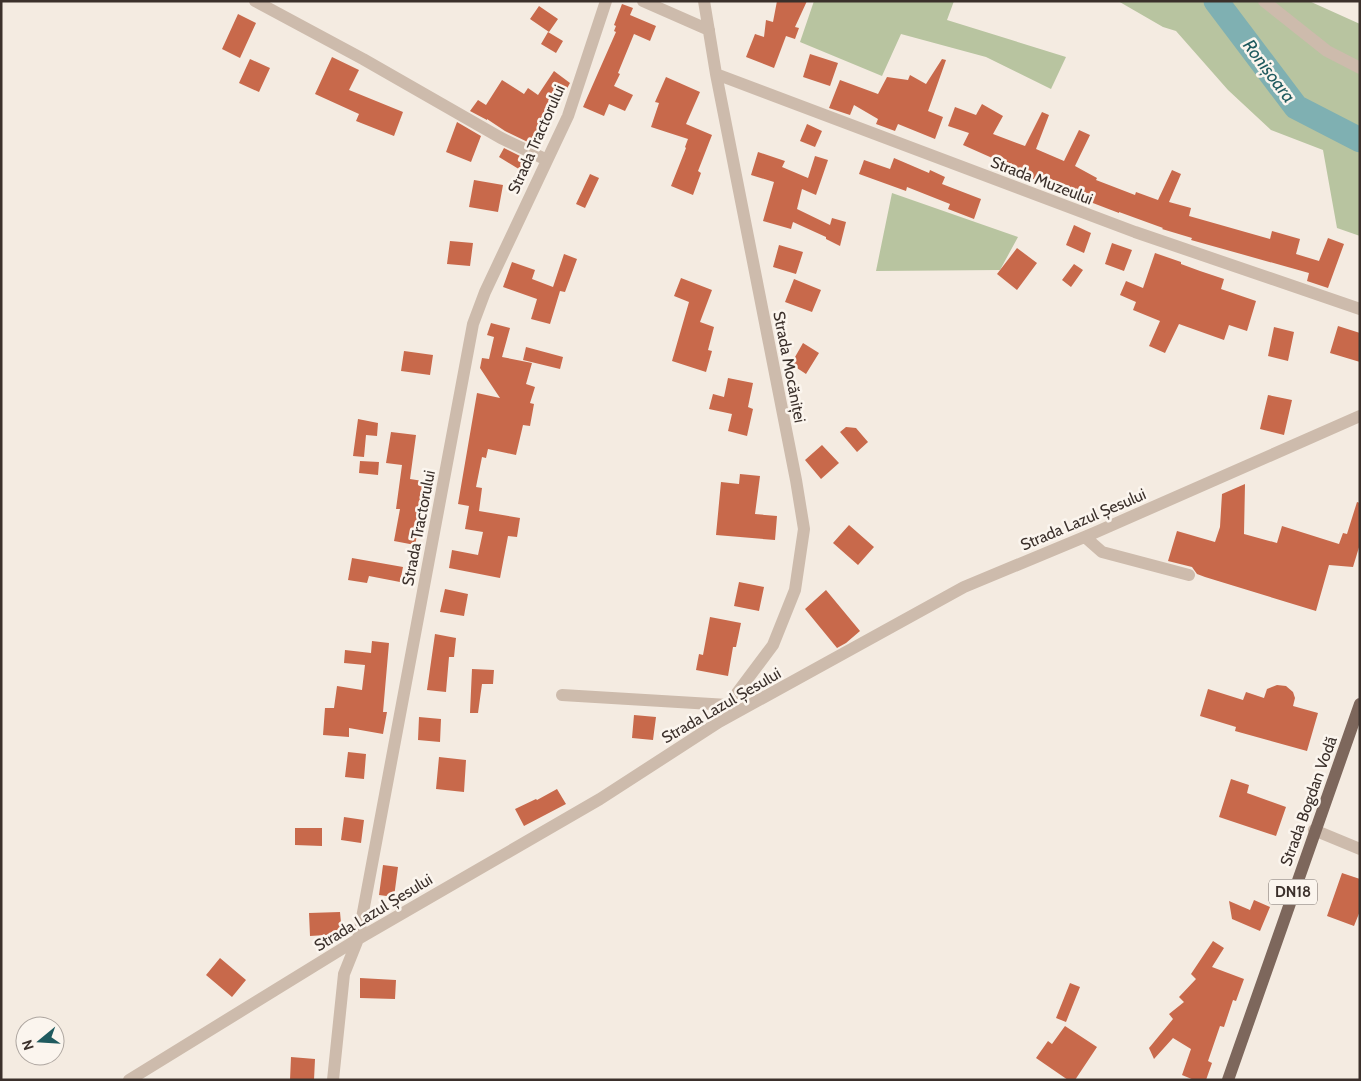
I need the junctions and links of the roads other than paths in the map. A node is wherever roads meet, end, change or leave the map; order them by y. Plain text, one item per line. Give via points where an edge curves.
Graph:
1 (255, 1) edge
2 (606, 1) edge
3 (643, 1) edge
4 (704, 1) edge
5 (1264, 1) edge
6 (709, 30) junction
7 (1360, 68) edge
8 (716, 74) junction
9 (547, 160) junction
10 (1360, 309) edge
11 (1360, 416) edge
12 (1084, 537) junction
13 (1189, 575) dead end
14 (562, 695) dead end
15 (1360, 704) edge
16 (728, 706) junction
17 (719, 722) junction
18 (1314, 830) junction
19 (1360, 849) edge
20 (358, 939) junction
21 (129, 1080) edge
22 (332, 1080) edge
23 (1228, 1080) edge

1 - 9 street via 501,138
2 - 9 street, Strada Tractorului via 568,116
3 - 6 street
4 - 6 street, Strada Mocăniței
5 - 7 street via 1327,52
6 - 8 street, Strada Mocăniței
8 - 10 street, Strada Muzeului via 1135,232
8 - 16 street, Strada Mocăniței via 804,529 796,590 773,645
9 - 20 street, Strada Tractorului via 473,324
11 - 12 street, Strada Lazul Șesului
12 - 13 street via 1102,552
12 - 17 street, Strada Lazul Șesului via 964,587
14 - 16 street
15 - 18 main road, Strada Bogdan Vodă / DN18
16 - 17 street, Strada Mocăniței
17 - 20 street, Strada Lazul Șesului via 600,799
18 - 19 street
18 - 23 main road, Strada Bogdan Vodă / DN18
20 - 21 street, Strada Lazul Șesului
20 - 22 street, Strada Tractorului via 344,974

